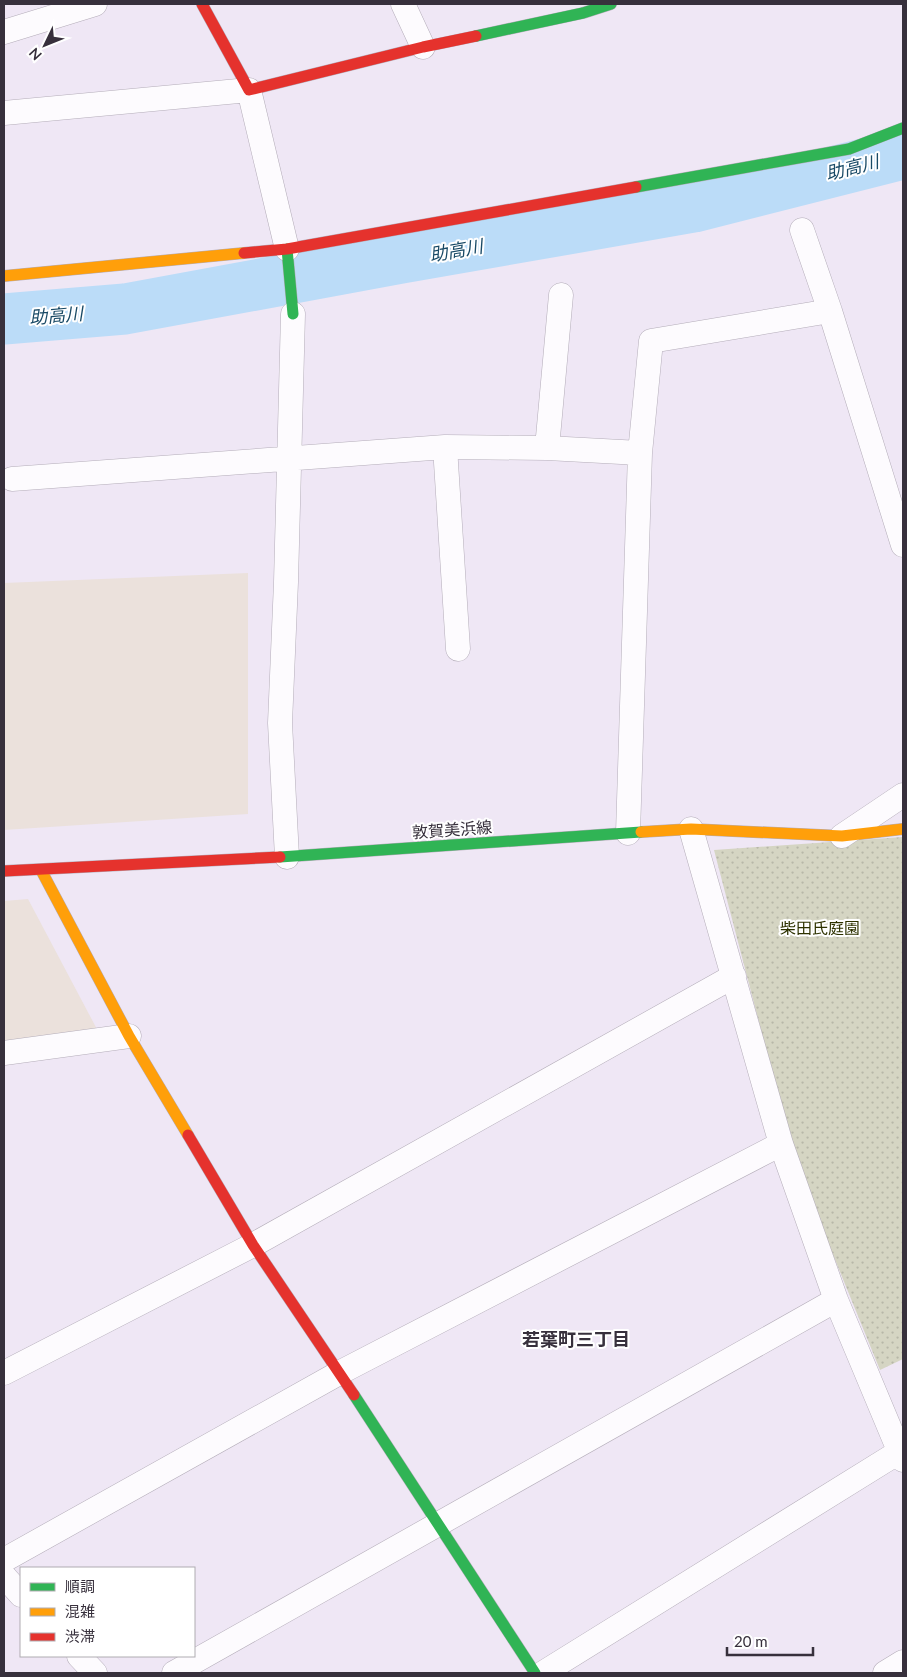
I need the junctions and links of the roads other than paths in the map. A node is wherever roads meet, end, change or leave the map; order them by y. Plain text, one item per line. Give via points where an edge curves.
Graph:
1 (95, 4) edge
2 (202, 4) edge
3 (403, 4) edge
4 (611, 4) edge
5 (581, 8) edge
6 (4, 32) edge
7 (423, 47) junction
8 (249, 90) junction
9 (4, 113) edge
10 (903, 128) edge
11 (802, 230) dead end
12 (287, 249) junction
13 (4, 276) edge
14 (561, 295) dead end
15 (830, 311) junction
16 (294, 314) joint
17 (445, 447) junction
18 (547, 448) junction
19 (640, 453) junction
20 (289, 458) junction
21 (12, 479) dead end
22 (903, 546) edge
23 (458, 649) dead end
24 (903, 795) edge
25 (691, 829) junction
26 (903, 829) edge
27 (628, 832) junction
28 (842, 836) junction
29 (287, 857) junction
30 (41, 870) junction
31 (4, 871) edge
32 (734, 976) junction
33 (129, 1036) junction
34 (4, 1053) edge
35 (780, 1144) junction
36 (252, 1245) junction
37 (836, 1300) junction
38 (4, 1373) edge
39 (339, 1373) junction
40 (901, 1456) edge
41 (437, 1526) junction
42 (4, 1560) edge
43 (4, 1576) edge
44 (20, 1594) edge
45 (80, 1657) edge
46 (903, 1662) edge
47 (95, 1673) edge
48 (174, 1673) edge
49 (535, 1673) edge
50 (543, 1673) edge
51 (886, 1673) edge

1 - 6 street
2 - 8 street
3 - 7 street
4 - 5 street
5 - 7 street
7 - 8 street
8 - 9 street
8 - 12 street
10 - 12 street via 849,149
11 - 15 street
12 - 13 street
12 - 16 street
14 - 18 street
15 - 19 street via 652,341
15 - 22 street
16 - 20 street
17 - 18 street
17 - 20 street
17 - 23 street
18 - 19 street
19 - 27 street
20 - 21 street
20 - 29 street via 280,723
24 - 28 street
25 - 27 street, 敦賀美浜線
25 - 28 street, 敦賀美浜線
25 - 32 street
26 - 28 street, 敦賀美浜線
27 - 29 street, 敦賀美浜線
29 - 30 street, 敦賀美浜線
30 - 31 street, 敦賀美浜線
30 - 33 street
32 - 35 street
32 - 36 street
33 - 34 street
33 - 36 street
35 - 37 street
35 - 39 street
36 - 38 street
36 - 39 street
37 - 40 street
37 - 41 street
39 - 41 street
39 - 42 street
40 - 50 street
41 - 48 street
41 - 49 street
43 - 44 street
45 - 47 street
46 - 51 street

